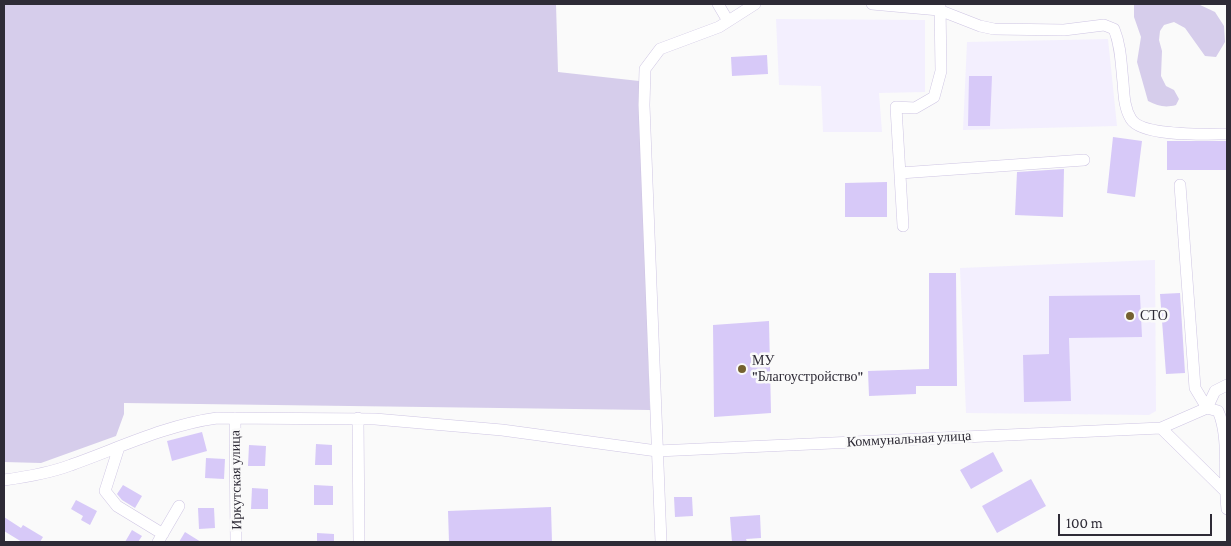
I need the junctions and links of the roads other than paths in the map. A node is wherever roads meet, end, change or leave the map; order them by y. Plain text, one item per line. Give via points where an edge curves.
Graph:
1 (718, 4) edge
2 (755, 4) edge
3 (872, 4) edge
4 (939, 7) edge
5 (728, 21) junction
6 (1227, 134) edge
7 (1084, 160) dead end
8 (900, 173) junction
9 (1180, 185) dead end
10 (903, 226) dead end
11 (1227, 385) edge
12 (1207, 408) junction
13 (235, 418) junction
14 (358, 418) junction
15 (1161, 428) junction
16 (120, 447) junction
17 (657, 451) junction
18 (4, 480) edge
19 (1225, 492) junction
20 (179, 506) dead end
21 (1227, 509) edge
22 (161, 538) edge
23 (236, 542) edge
24 (359, 542) edge
25 (661, 542) edge

1 - 5 street
2 - 5 street
3 - 4 street
4 - 6 street via 994,29 1064,30 1104,25 1114,29 1119,41 1126,107 1137,126 1160,131
4 - 8 street via 941,71 934,97 916,108 896,107
5 - 17 street via 660,49 646,69 644,105
7 - 8 street
8 - 10 street
9 - 12 street via 1196,388
11 - 12 street via 1215,391
12 - 15 street
12 - 19 street via 1218,411 1223,422
13 - 14 street, Коммунальная улица
13 - 16 street, Коммунальная улица via 200,420
13 - 23 street, Иркутская улица
14 - 17 street, Коммунальная улица via 502,430
14 - 24 street
15 - 17 street, Коммунальная улица
15 - 19 street
16 - 18 street, Коммунальная улица via 69,466
16 - 22 street via 105,491 117,506
17 - 25 street
19 - 21 street
20 - 22 street

